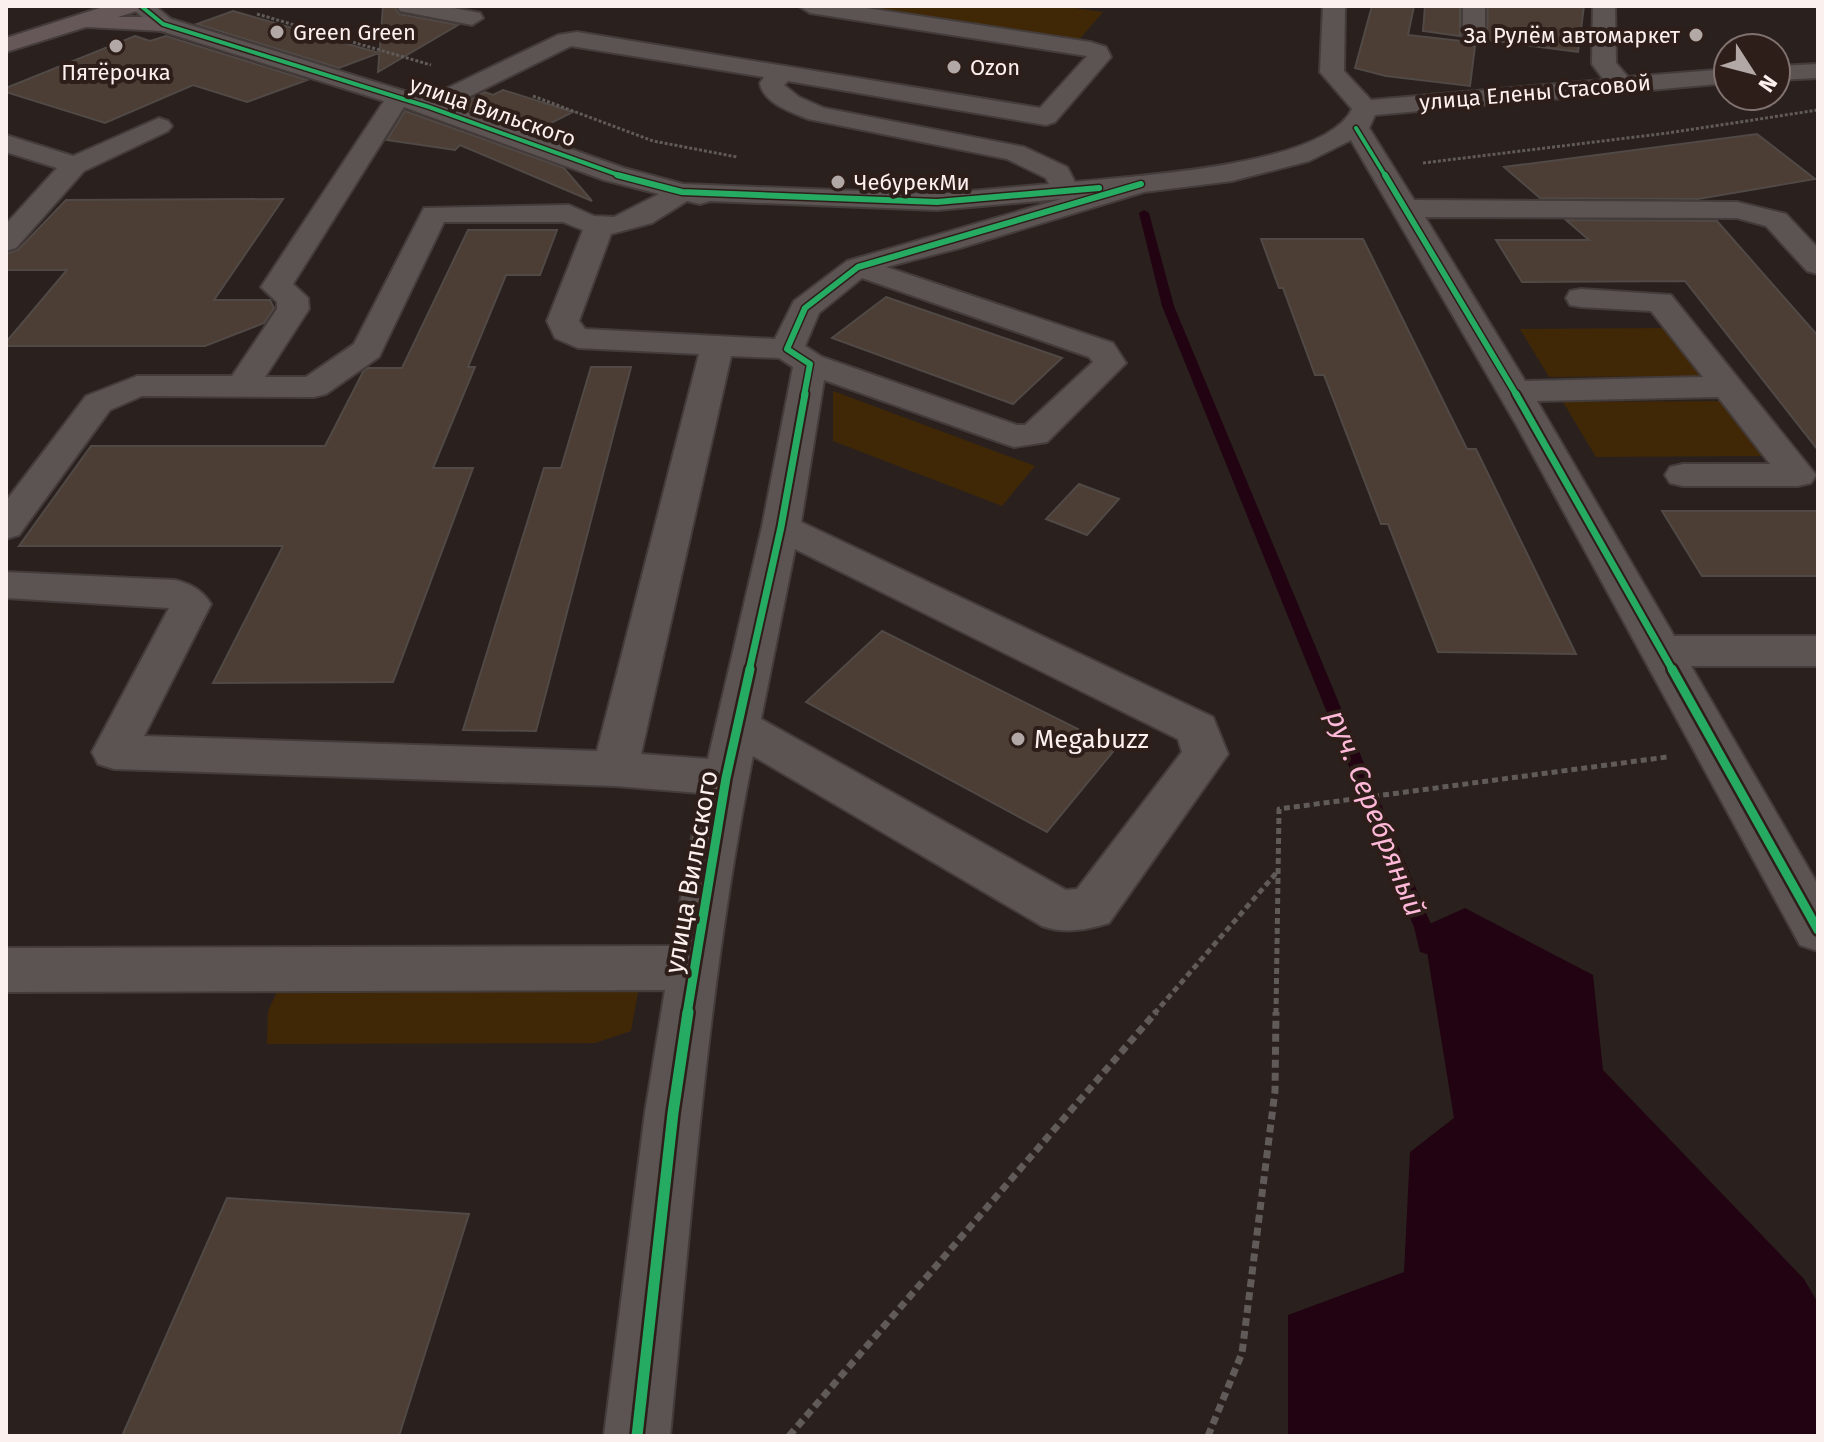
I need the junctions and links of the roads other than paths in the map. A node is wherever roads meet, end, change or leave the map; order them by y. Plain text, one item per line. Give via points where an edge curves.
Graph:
1 (129, 6) edge
2 (141, 6) edge
3 (408, 6) edge
4 (810, 6) edge
5 (1334, 6) edge
6 (1474, 6) edge
7 (1604, 6) edge
8 (472, 18) dead end
9 (163, 24) junction
10 (60, 29) junction
11 (1474, 38) dead end
12 (6, 45) edge
13 (1818, 71) edge
14 (784, 72) junction
15 (1792, 72) edge
16 (1712, 77) edge
17 (1621, 84) junction
18 (398, 98) junction
19 (429, 107) junction
20 (1046, 117) junction
21 (1360, 118) junction
22 (159, 126) dead end
23 (6, 143) edge
24 (1015, 153) junction
25 (75, 165) junction
26 (1141, 184) junction
27 (1066, 190) junction
28 (682, 192) junction
29 (925, 202) junction
30 (1408, 208) junction
31 (827, 224) dead end
32 (599, 227) junction
33 (875, 240) junction
34 (6, 242) edge
35 (950, 242) junction
36 (1818, 265) edge
37 (1581, 298) dead end
38 (717, 346) junction
39 (799, 356) junction
40 (243, 385) junction
41 (1727, 387) junction
42 (1514, 391) junction
43 (1683, 475) dead end
44 (6, 527) edge
45 (781, 527) junction
46 (6, 585) edge
47 (1664, 651) junction
48 (1818, 651) edge
49 (739, 727) junction
50 (615, 769) junction
51 (726, 778) junction
52 (1801, 869) edge
53 (1818, 930) edge
54 (694, 968) junction
55 (6, 970) edge
56 (637, 1436) edge

1 - 10 main road
2 - 9 street, улица Вильского
3 - 8 street
4 - 20 street via 1098,52
5 - 21 street via 1332,72
6 - 11 street
7 - 17 street via 1604,64
9 - 10 main road via 107,21
9 - 18 street, улица Вильского
10 - 12 main road
13 - 15 street
14 - 19 street via 577,39 556,43
14 - 20 street
14 - 24 street via 772,88 823,116
16 - 17 street, улица Елены Стасовой
17 - 21 street, улица Елены Стасовой
18 - 19 street, улица Вильского
18 - 40 street via 276,287 293,298 293,309
19 - 28 street, улица Вильского via 614,174
20 - 24 street
21 - 26 street via 1300,155 1232,173
21 - 30 street via 1383,171
22 - 25 street
23 - 25 street
24 - 27 street via 1057,173
25 - 34 street
26 - 27 street
26 - 35 street
27 - 29 street
28 - 29 street, улица Вильского
28 - 31 street
28 - 32 street via 634,222
29 - 33 street, улица Вильского via 890,208 878,220
29 - 35 street via 959,209 970,220 967,232
30 - 36 street via 1737,210 1776,220
30 - 42 street
32 - 38 street via 563,321 566,331 578,338
32 - 40 street via 569,213 434,214 367,350 314,387
33 - 35 street
33 - 35 street via 881,258
33 - 39 street, улица Вильского via 805,308
33 - 39 street via 1101,350 1110,363 1035,435 1014,436
37 - 41 street via 1660,302
38 - 39 street
38 - 50 street
39 - 45 street, улица Вильского
40 - 44 street via 137,386 98,403
41 - 42 street
41 - 43 street via 1798,475
42 - 47 street
45 - 49 street, улица Вильского
45 - 49 street via 1197,729 1205,754 1091,908 1060,911
46 - 50 street via 175,593 191,604 114,752
47 - 48 street
47 - 52 street via 1718,750
49 - 51 street, улица Вильского
50 - 51 street
51 - 54 street, улица Вильского
52 - 53 street
54 - 55 street
54 - 56 street, улица Вильского

